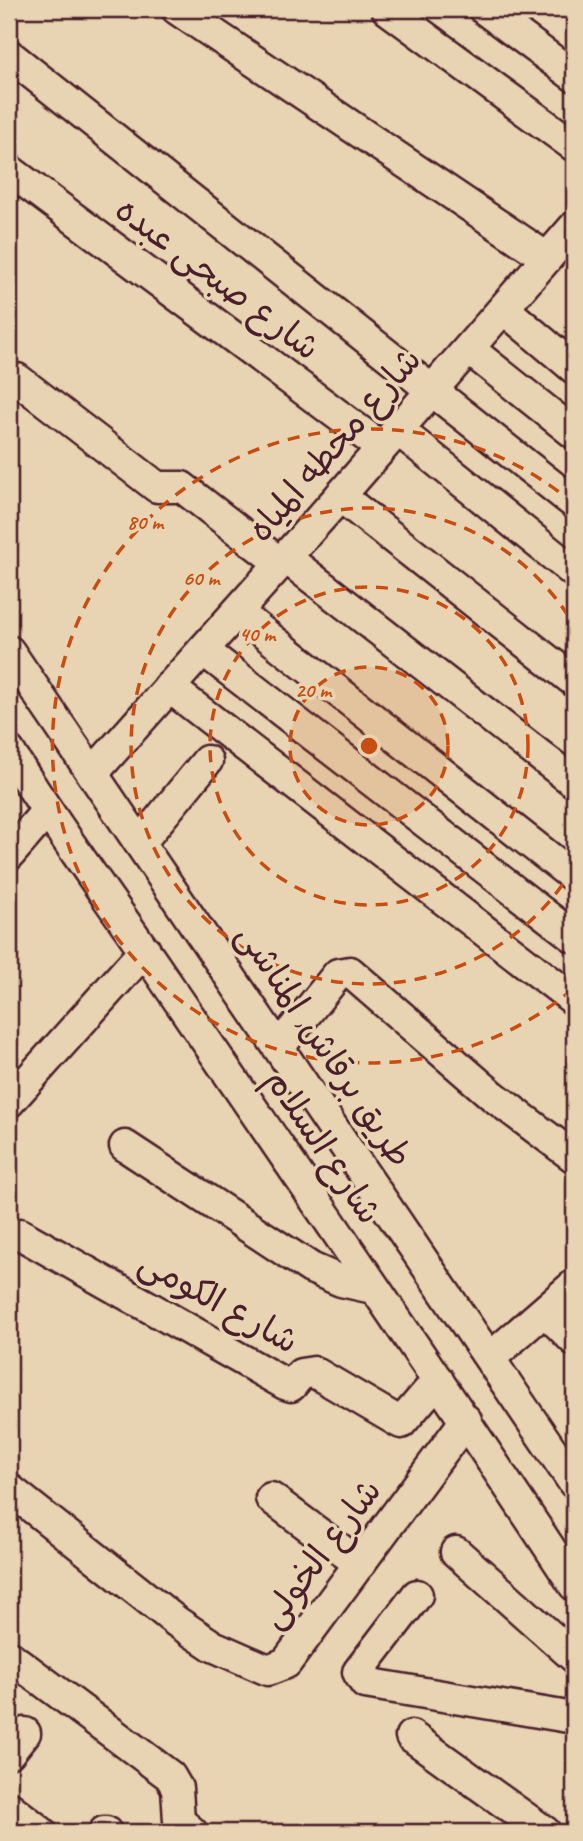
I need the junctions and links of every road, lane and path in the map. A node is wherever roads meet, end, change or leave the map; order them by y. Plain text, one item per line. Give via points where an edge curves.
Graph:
1 (177, 9) edge
2 (387, 9) edge
3 (484, 9) edge
4 (9, 55) edge
5 (574, 76) edge
6 (574, 146) edge
7 (9, 170) edge
8 (564, 247) edge
9 (504, 309) junction
10 (469, 349) junction
11 (574, 368) edge
12 (17, 379) dead end
13 (433, 390) junction
14 (574, 433) edge
15 (389, 438) junction
16 (340, 496) junction
17 (574, 503) edge
18 (283, 560) junction
19 (574, 572) edge
20 (237, 612) junction
21 (203, 650) junction
22 (9, 652) edge
23 (574, 681) edge
24 (169, 687) junction
25 (9, 751) edge
26 (207, 761) dead end
27 (93, 773) junction
28 (574, 782) edge
29 (46, 812) junction
30 (140, 843) junction
31 (9, 855) edge
32 (574, 877) edge
33 (574, 937) edge
34 (145, 950) junction
35 (574, 1000) edge
36 (279, 1046) junction
37 (9, 1102) edge
38 (125, 1146) dead end
39 (574, 1157) edge
40 (20, 1234) dead end
41 (574, 1285) edge
42 (373, 1288) junction
43 (545, 1311) junction
44 (574, 1340) edge
45 (490, 1358) junction
46 (438, 1380) junction
47 (466, 1420) junction
48 (573, 1480) edge
49 (9, 1489) edge
50 (271, 1498) dead end
51 (456, 1552) dead end
52 (360, 1564) junction
53 (574, 1585) edge
54 (417, 1595) dead end
55 (9, 1656) edge
56 (574, 1657) edge
57 (574, 1718) edge
58 (411, 1736) dead end
59 (9, 1807) edge
60 (41, 1832) edge
61 (192, 1832) edge
62 (545, 1832) edge

1 - 8 street
2 - 6 street
3 - 5 street
4 - 13 street
7 - 15 street, شارع صبحى عبده
8 - 9 street, شارع محطه المياه
9 - 10 street, شارع محطه المياه
9 - 11 street
10 - 13 street, شارع محطه المياه
10 - 14 street
12 - 18 street via 157,487 182,488
13 - 15 street, شارع محطه المياه
13 - 17 street
15 - 16 street, شارع محطه المياه
15 - 19 street, شارع صبحى عبده
16 - 18 street, شارع محطه المياه
16 - 23 street
18 - 20 street, شارع محطه المياه
18 - 28 street
20 - 21 street, شارع محطه المياه
20 - 32 street
21 - 24 street, شارع محطه المياه
21 - 33 street
22 - 27 street, طريق برقاش, المناشى
24 - 27 street, شارع محطه المياه
24 - 35 street
25 - 29 street, شارع السلام
26 - 30 street
27 - 30 street, طريق برقاش, المناشى
29 - 31 street
29 - 34 street, شارع السلام
30 - 36 street, طريق برقاش, المناشى
34 - 37 street
34 - 42 street, شارع السلام
36 - 39 street via 338,974 350,972 493,1096
36 - 45 street, طريق برقاش, المناشى
38 - 42 street via 311,1268
40 - 46 street, شارع الكومى via 285,1384 291,1386 301,1374 314,1372 401,1423
41 - 43 street
42 - 46 street, شارع السلام
43 - 44 street
43 - 45 street
45 - 48 street, طريق برقاش, المناشى
46 - 47 street, شارع السلام
47 - 52 street, شارع الخولى
47 - 53 street, شارع السلام
49 - 52 street, شارع الخولى via 177,1622 213,1646 268,1670 286,1663
50 - 52 street
51 - 56 street
54 - 57 street via 358,1672 365,1683
55 - 61 street via 170,1776 177,1788 179,1821
58 - 62 street
59 - 60 street

